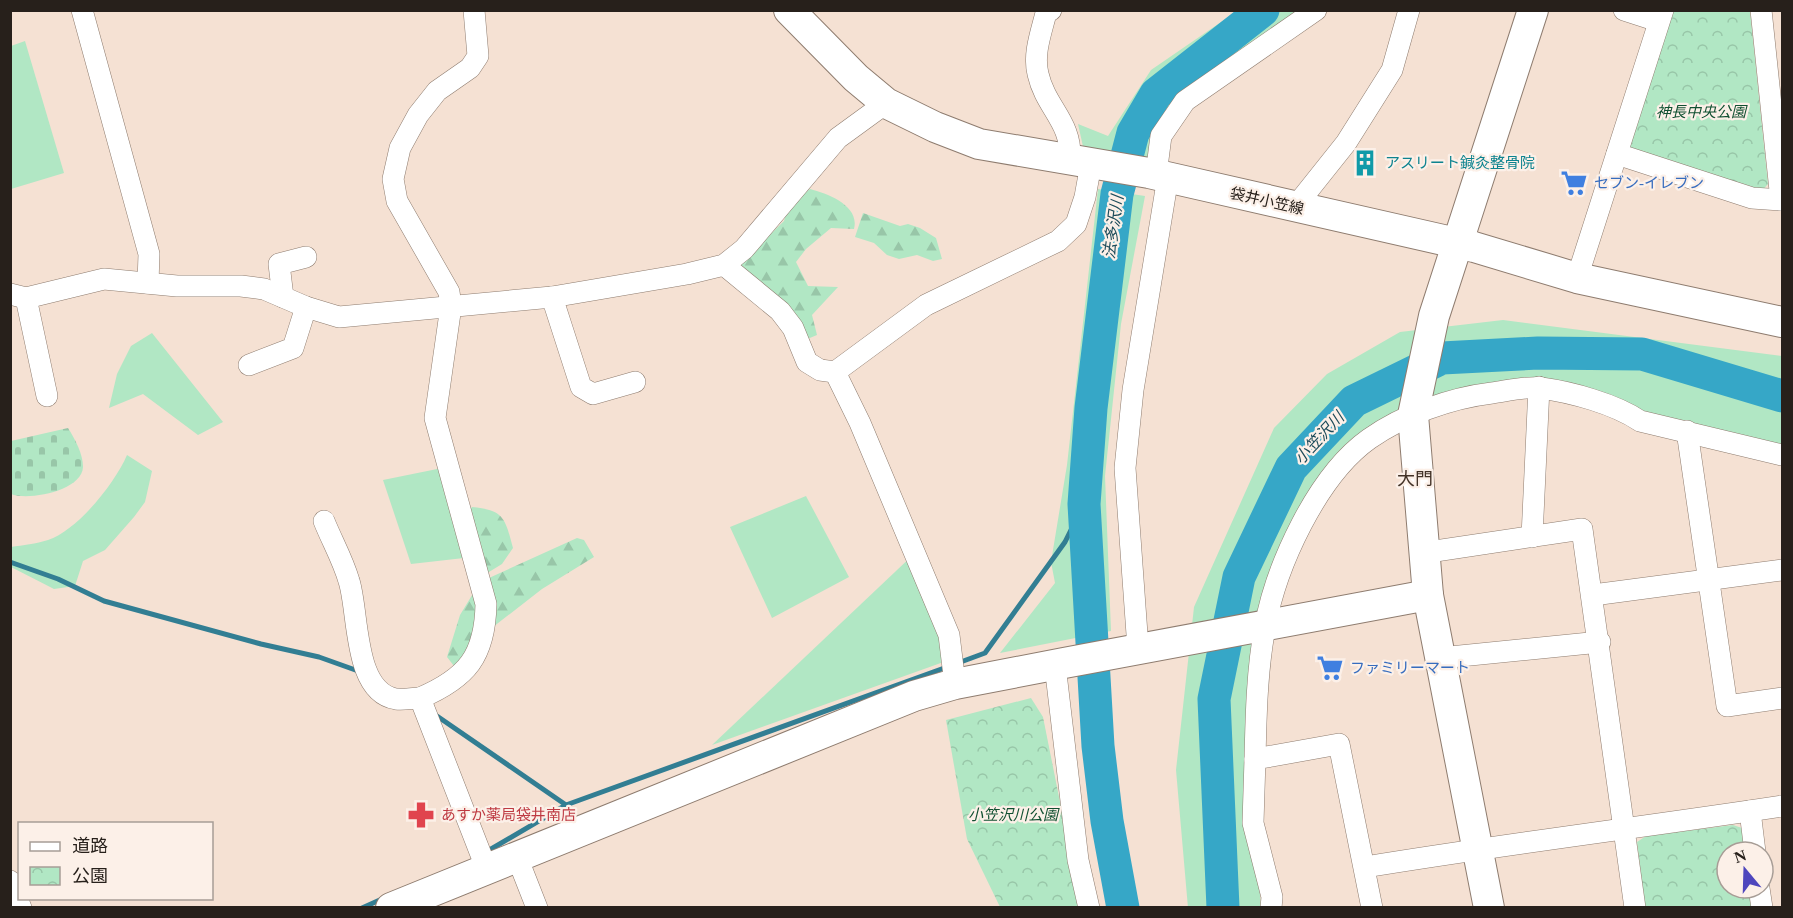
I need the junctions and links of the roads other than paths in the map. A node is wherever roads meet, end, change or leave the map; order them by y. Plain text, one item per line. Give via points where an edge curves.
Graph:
1 (82, 10) edge
2 (474, 10) edge
3 (789, 10) edge
4 (1051, 10) edge
5 (1316, 10) edge
6 (1409, 10) edge
7 (1533, 10) edge
8 (1624, 10) edge
9 (1761, 10) edge
10 (1661, 16) edge
11 (1775, 84) edge
12 (886, 103) junction
13 (1617, 154) junction
14 (1088, 163) junction
15 (1158, 175) junction
16 (1782, 200) edge
17 (1295, 207) junction
18 (1459, 245) junction
19 (306, 257) dead end
20 (724, 264) junction
21 (1576, 278) junction
22 (148, 283) junction
23 (18, 296) edge
24 (283, 297) junction
25 (552, 297) junction
26 (451, 306) junction
27 (306, 307) junction
28 (1782, 322) edge
29 (249, 365) dead end
30 (835, 372) junction
31 (635, 382) dead end
32 (1539, 387) junction
33 (47, 396) dead end
34 (1414, 411) junction
35 (1687, 432) junction
36 (1782, 455) edge
37 (324, 521) dead end
38 (1532, 537) junction
39 (1422, 553) junction
40 (1782, 570) edge
41 (1708, 580) junction
42 (1428, 594) junction
43 (1593, 595) junction
44 (1262, 627) junction
45 (1600, 642) junction
46 (1128, 650) junction
47 (1440, 658) junction
48 (1059, 664) junction
49 (955, 684) junction
50 (420, 698) junction
51 (1782, 698) edge
52 (1255, 759) junction
53 (1782, 806) edge
54 (1750, 811) junction
55 (1626, 830) junction
56 (1754, 840) edge
57 (1476, 849) junction
58 (517, 857) junction
59 (1365, 867) junction
60 (487, 870) junction
61 (10, 881) edge
62 (401, 906) edge
63 (21, 908) edge
64 (537, 908) edge
65 (1089, 908) edge
66 (1271, 908) edge
67 (1372, 908) edge
68 (1489, 908) edge
69 (1635, 908) edge

1 - 22 street via 149,254
2 - 26 street via 478,56 470,68 437,92 418,115 400,148 393,179 397,201 449,292
3 - 12 street, 袋井小笠線
4 - 14 street via 1046,13 1036,52 1037,72 1047,100 1067,129 1071,143
5 - 15 street via 1185,101 1161,136
6 - 17 street via 1392,70 1346,143
7 - 18 street
8 - 10 street
9 - 11 street
10 - 13 street
11 - 16 street
12 - 14 street, 袋井小笠線 via 980,144
12 - 20 street via 838,138 744,249
13 - 16 street via 1752,198
13 - 21 street
14 - 15 street, 袋井小笠線
14 - 30 street via 1085,197 1076,224 1058,241 926,305
15 - 17 street, 袋井小笠線
15 - 46 street via 1125,468
17 - 18 street, 袋井小笠線
18 - 21 street, 袋井小笠線
18 - 34 street via 1434,316
19 - 24 street via 279,264
20 - 25 street
20 - 30 street via 780,311 793,328 807,362 820,370
21 - 28 street, 袋井小笠線
22 - 23 street via 104,279
22 - 24 street via 241,286
23 - 33 street
24 - 27 street
25 - 26 street
25 - 31 street via 582,387 593,394
26 - 27 street via 339,316
26 - 50 street via 435,418 486,604 486,630 469,667 457,679
27 - 29 street via 293,348
30 - 49 street via 949,635
32 - 34 street via 1476,395
32 - 35 street via 1620,409 1640,421
32 - 38 street
34 - 39 street
34 - 44 street via 1368,440 1337,471 1309,513 1283,566
35 - 36 street
35 - 41 street
37 - 50 street via 350,582 364,665 373,684 397,699
38 - 39 street
38 - 43 street via 1582,530
39 - 42 street
40 - 41 street
41 - 43 street
41 - 51 street via 1726,706
42 - 44 street
42 - 47 street
43 - 45 street
44 - 46 street
44 - 52 street
45 - 47 street
45 - 55 street
46 - 48 street
47 - 57 street
48 - 49 street
48 - 65 street via 1078,860
49 - 58 street via 914,696
50 - 60 street
52 - 59 street via 1339,744
52 - 66 street via 1253,823 1272,897
53 - 54 street
54 - 55 street
54 - 56 street
55 - 57 street
55 - 69 street
57 - 59 street
57 - 68 street
58 - 60 street
58 - 64 street
59 - 67 street
60 - 62 street
61 - 63 street

